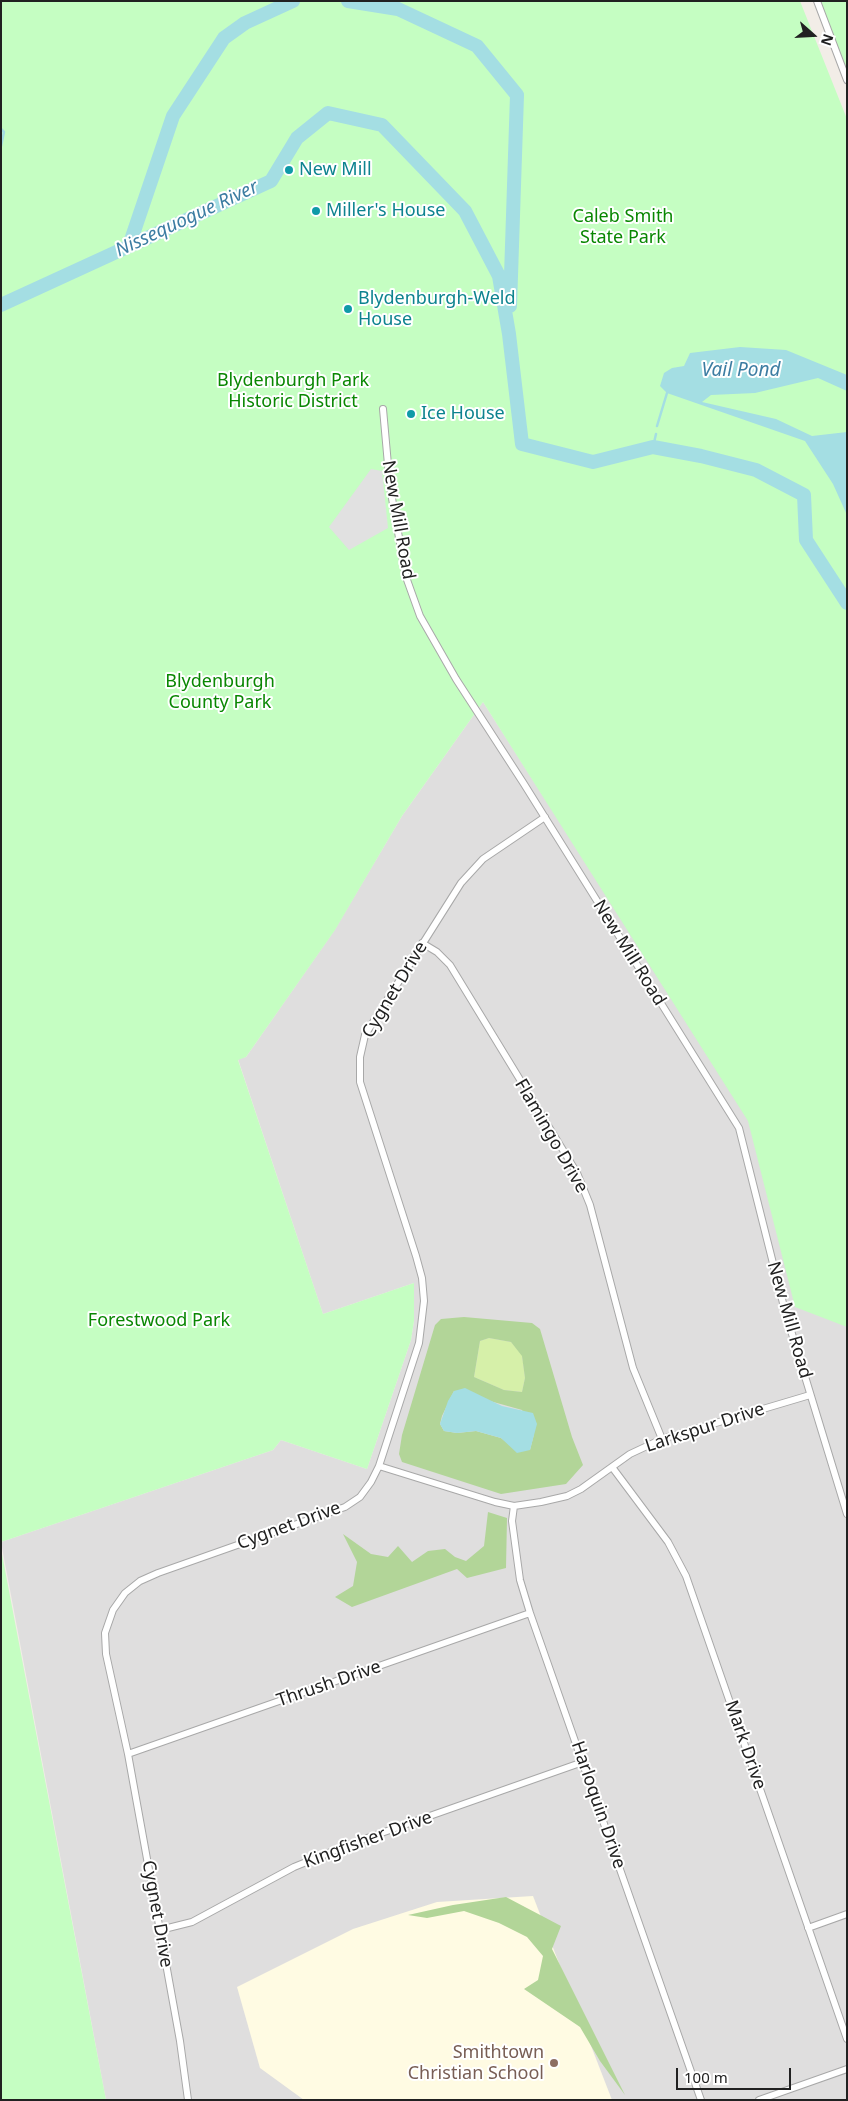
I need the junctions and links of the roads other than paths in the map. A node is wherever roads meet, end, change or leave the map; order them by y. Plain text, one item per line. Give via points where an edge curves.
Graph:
1 (817, 1) edge
2 (847, 80) edge
3 (383, 409) dead end
4 (545, 817) junction
5 (422, 943) junction
6 (810, 1395) junction
7 (662, 1439) junction
8 (380, 1466) junction
9 (612, 1467) junction
10 (514, 1506) junction
11 (847, 1514) edge
12 (530, 1613) junction
13 (128, 1754) junction
14 (583, 1762) junction
15 (847, 1914) edge
16 (808, 1928) junction
17 (160, 1930) junction
18 (847, 2039) edge
19 (847, 2069) edge
20 (188, 2100) edge
21 (701, 2100) edge
22 (759, 2100) edge

1 - 2 street
3 - 4 street, New Mill Road via 388,470 406,577 420,616 456,679
4 - 5 street, Cygnet Drive via 483,859 461,884
4 - 6 street, New Mill Road via 739,1128 785,1311
5 - 7 street, Flamingo Drive via 450,965 577,1173 590,1205 633,1368
5 - 8 street, Cygnet Drive via 364,1035 360,1057 360,1082 416,1256 424,1301 419,1343
6 - 7 street, Larkspur Drive
6 - 11 street, New Mill Road
7 - 9 street, Larkspur Drive via 630,1454
8 - 10 street, Larkspur Drive
8 - 13 street, Cygnet Drive via 360,1497 345,1507 158,1573 125,1593 113,1610 105,1633 106,1654
9 - 10 street, Larkspur Drive via 567,1496
9 - 16 street, Mark Drive via 668,1542 686,1576
10 - 12 street, Harloquin Drive via 512,1521 520,1580
12 - 13 street, Thrush Drive
12 - 14 street, Harloquin Drive
13 - 17 street, Cygnet Drive
14 - 17 street, Kingfisher Drive via 353,1843 294,1867 192,1922
14 - 21 street, Harloquin Drive
15 - 16 street
16 - 18 street, Mark Drive
17 - 20 street, Cygnet Drive
19 - 22 street

